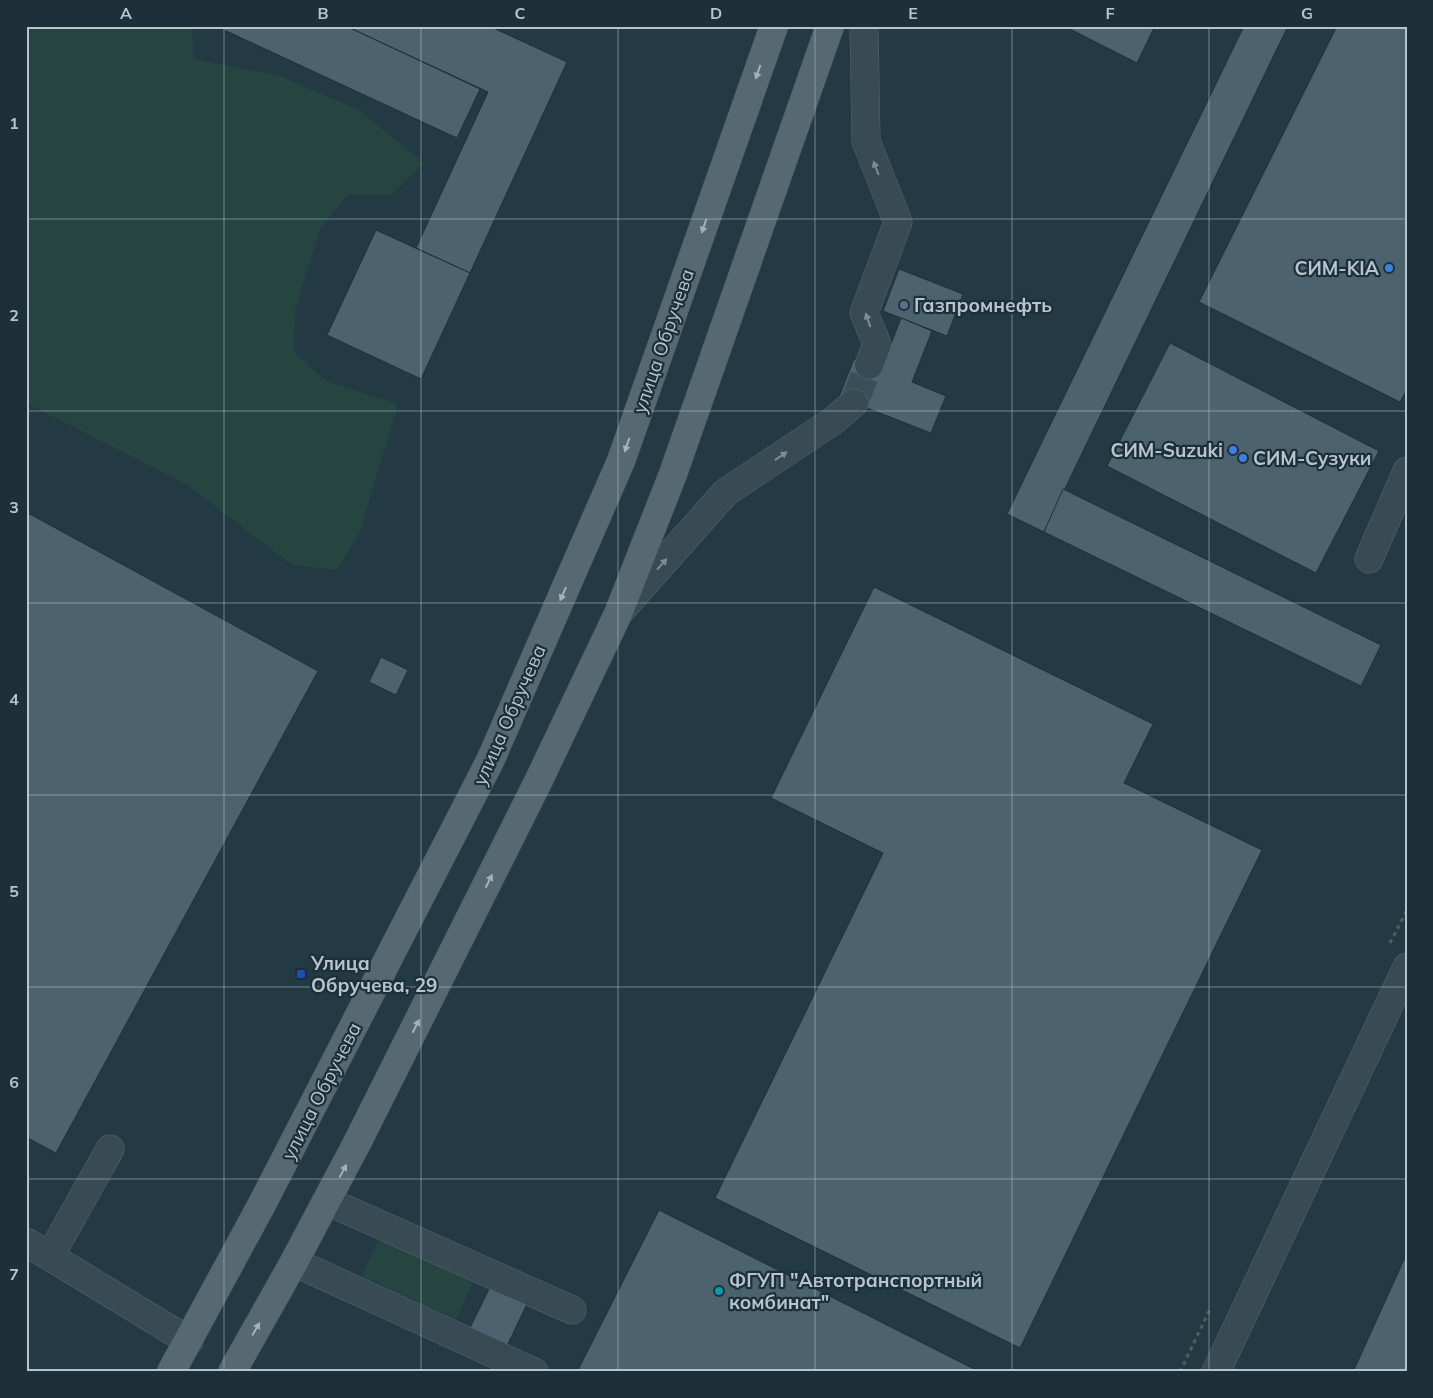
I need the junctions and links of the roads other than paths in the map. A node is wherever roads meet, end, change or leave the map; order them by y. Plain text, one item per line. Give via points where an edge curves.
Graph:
1 (774, 26) edge
2 (830, 26) edge
3 (864, 26) edge
4 (870, 366) tunnel mouth
5 (854, 403) tunnel mouth
6 (1407, 471) edge
7 (1368, 559) dead end
8 (618, 614) junction
9 (1407, 967) edge
10 (110, 1149) dead end
11 (327, 1201) junction
12 (26, 1242) edge
13 (50, 1256) junction
14 (294, 1262) junction
15 (572, 1310) dead end
16 (189, 1341) junction
17 (171, 1372) edge
18 (232, 1372) edge
19 (534, 1372) edge
20 (1216, 1372) edge

1 -> 16 main road, улица Обручева via 621,460 490,761
2 - 8 main road via 673,474
4 -> 3 street via 877,344 864,313 898,222 866,141
8 -> 5 street via 726,492 833,421
6 - 7 street
11 -> 8 main road via 537,784
9 - 20 street
10 - 13 street
11 - 14 main road
11 - 15 street
12 - 13 street
13 - 16 street
18 -> 14 main road
14 - 19 street
16 - 17 main road, улица Обручева

